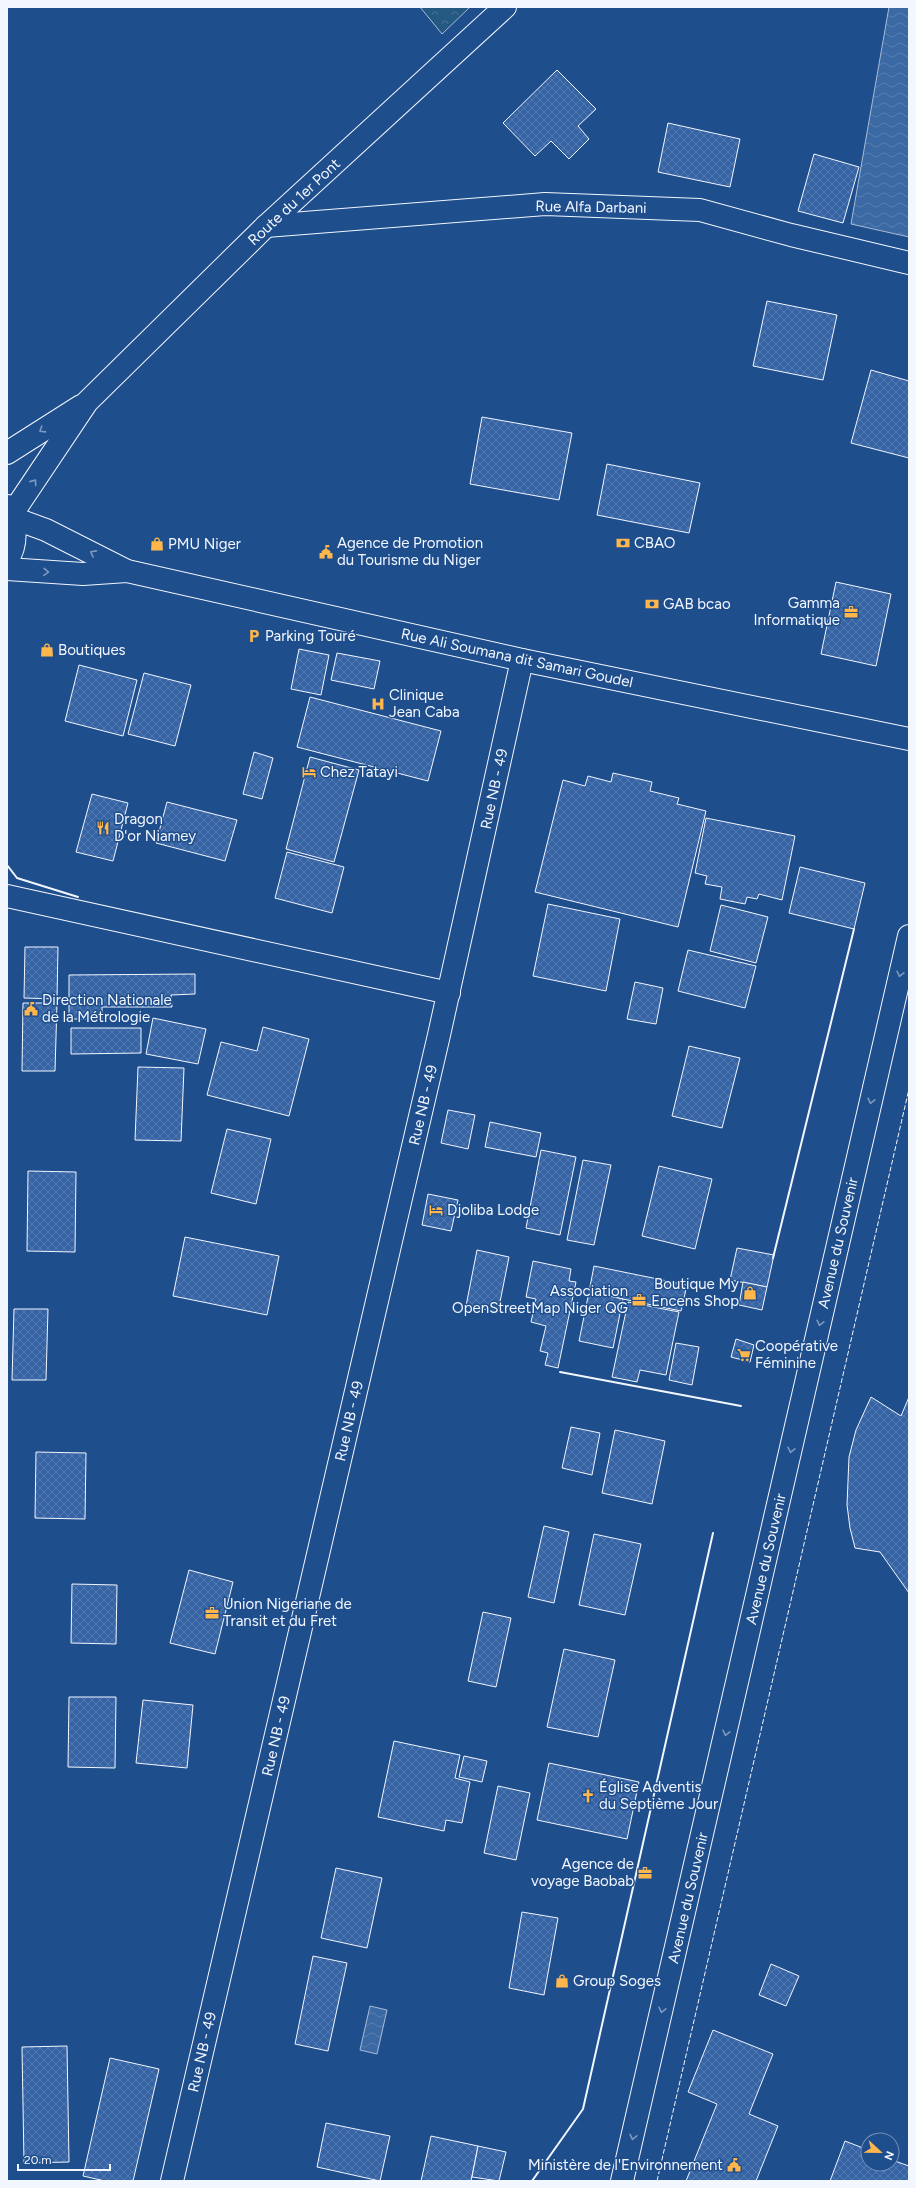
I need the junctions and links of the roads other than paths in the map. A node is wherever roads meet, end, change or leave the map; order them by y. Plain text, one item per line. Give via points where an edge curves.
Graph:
1 (505, 7) edge
2 (266, 226) junction
3 (909, 263) edge
4 (87, 402) junction
5 (7, 453) edge
6 (11, 512) edge
7 (7, 560) edge
8 (7, 570) edge
9 (127, 571) junction
10 (522, 660) junction
11 (909, 739) edge
12 (7, 896) edge
13 (909, 936) edge
14 (449, 992) junction
15 (172, 2181) edge
16 (622, 2181) edge

1 - 2 street, Route du 1er Pont
2 - 3 street, Rue Alfa Darbani via 544,204 700,210
2 - 4 street, Route du 1er Pont
4 -> 5 street, Route du 1er Pont
6 -> 4 street, Route du 1er Pont
6 - 7 street via 15,531
9 -> 6 street, Rue Ali Soumana dit Samari Goudel
8 -> 9 street, Rue Ali Soumana dit Samari Goudel via 83,574
9 - 10 street, Rue Ali Soumana dit Samari Goudel
10 - 11 street, Rue Ali Soumana dit Samari Goudel
10 - 14 street, Rue NB - 49
12 - 14 street
13 -> 16 street, Avenue du Souvenir
14 - 15 street, Rue NB - 49

